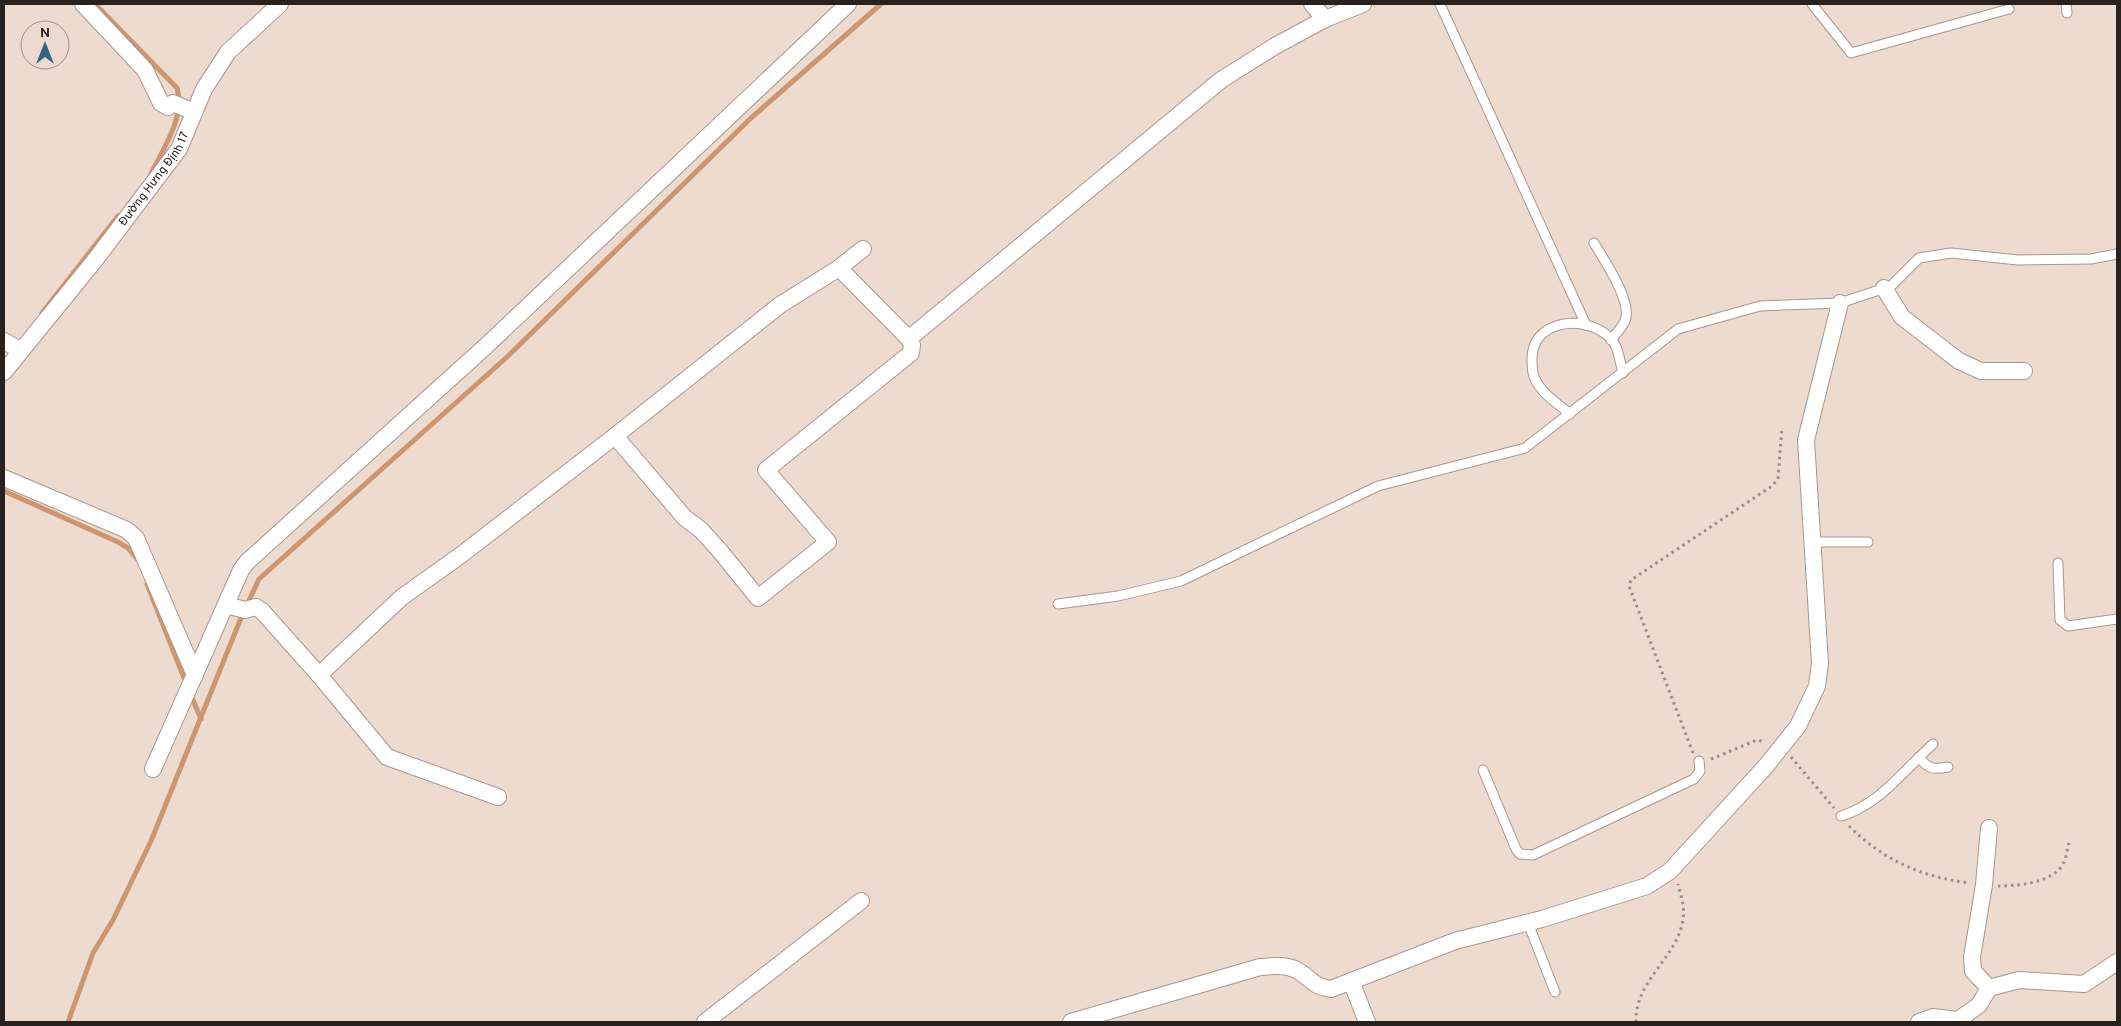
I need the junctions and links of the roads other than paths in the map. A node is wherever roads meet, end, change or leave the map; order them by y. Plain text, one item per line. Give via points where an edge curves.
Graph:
1 (83, 4) edge
2 (280, 4) edge
3 (848, 4) edge
4 (1312, 4) edge
5 (1363, 4) edge
6 (1440, 4) edge
7 (1812, 4) edge
8 (2008, 9) dead end
9 (1325, 19) junction
10 (194, 112) junction
11 (1594, 243) dead end
12 (863, 249) dead end
13 (2117, 254) edge
14 (839, 268) junction
15 (1884, 288) junction
16 (1840, 303) junction
17 (1586, 325) junction
18 (910, 340) junction
19 (1611, 340) junction
20 (4, 341) edge
21 (20, 350) junction
22 (2024, 371) dead end
23 (4, 372) edge
24 (1623, 373) junction
25 (1570, 414) junction
26 (615, 436) junction
27 (4, 478) edge
28 (1813, 542) junction
29 (1868, 542) dead end
30 (2058, 563) dead end
31 (1058, 604) dead end
32 (232, 606) junction
33 (2117, 620) edge
34 (195, 675) junction
35 (319, 675) junction
36 (1933, 744) dead end
37 (1919, 757) junction
38 (1700, 761) dead end
39 (1948, 767) dead end
40 (153, 769) dead end
41 (1484, 770) dead end
42 (498, 797) dead end
43 (1841, 816) dead end
44 (1989, 828) dead end
45 (861, 901) dead end
46 (1528, 923) junction
47 (2117, 962) edge
48 (1351, 981) junction
49 (1989, 988) junction
50 (1555, 992) dead end
51 (705, 1022) edge
52 (1071, 1022) edge
53 (1367, 1022) edge
54 (1919, 1022) edge

1 - 10 street via 145,70 160,103
2 - 10 street, Đường Hưng Định 17 via 228,52 204,89
3 - 32 street via 486,346 247,562 241,570
4 - 9 street
5 - 9 street
6 - 17 lane
7 - 8 lane via 1851,53
9 - 18 street via 1274,46 1221,80
10 - 21 street, Đường Hưng Định 17 via 180,149 95,260
11 - 19 lane via 1625,304 1626,320
12 - 14 street
13 - 15 lane via 2091,260 2018,260 1951,252 1919,258 1891,286
14 - 18 street
14 - 26 street via 780,305
15 - 16 lane
15 - 22 street via 1902,317 1959,361 1981,371
16 - 24 lane via 1760,306 1678,329
16 - 28 street via 1806,440
17 - 19 lane
17 - 25 lane via 1560,324 1536,339 1532,348 1534,378 1543,391
18 - 26 street via 911,353 766,470 828,542 758,598 720,551 701,530 684,518
19 - 24 lane via 1618,349
20 - 21 street
21 - 23 street, Đường Hưng Định 17
24 - 25 lane
25 - 31 lane via 1525,448 1378,486 1181,581 1118,596
26 - 35 street via 402,597
27 - 34 street via 127,530 136,538
28 - 29 lane
28 - 46 street via 1820,637 1817,686 1792,733 1674,867 1647,886 1621,896
30 - 33 lane via 2060,620 2068,626
32 - 34 street
32 - 35 street via 256,607 262,611
34 - 40 street
35 - 42 street via 387,756
36 - 37 lane
37 - 39 lane via 1931,769
37 - 43 lane via 1872,802
38 - 41 lane via 1700,771 1694,779 1533,856 1520,854 1516,849
44 - 49 street via 1972,957 1973,971
45 - 51 street
46 - 48 street via 1455,941
46 - 50 lane
47 - 49 street via 2084,984 2019,980
48 - 52 street via 1331,989 1316,986 1299,971 1282,965 1260,967
48 - 53 street
49 - 54 street via 1979,1005 1958,1020 1933,1017

